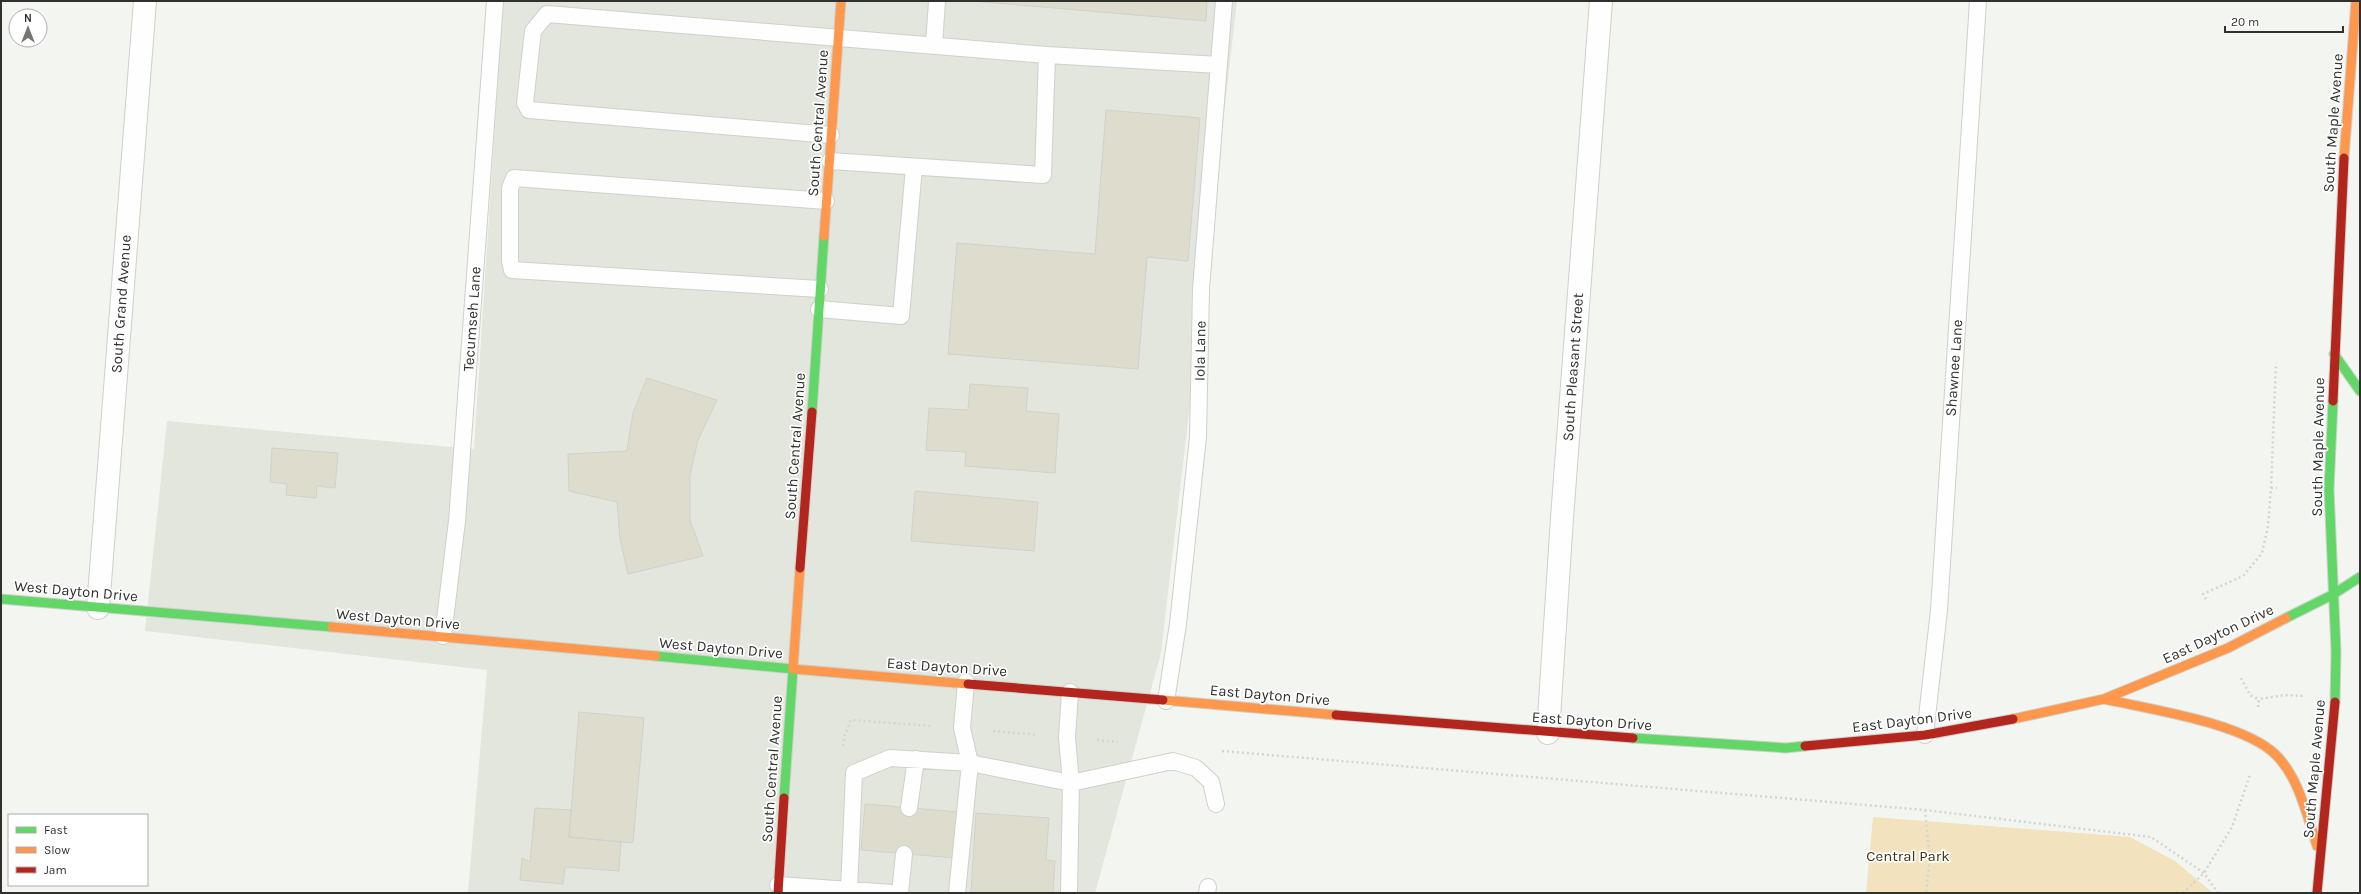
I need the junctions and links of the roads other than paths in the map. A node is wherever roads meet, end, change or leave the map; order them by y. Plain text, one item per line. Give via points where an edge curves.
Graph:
1 (145, 1) edge
2 (495, 1) edge
3 (841, 1) edge
4 (937, 1) edge
5 (1224, 1) edge
6 (1601, 1) edge
7 (1978, 1) edge
8 (2356, 1) edge
9 (838, 36) junction
10 (934, 45) junction
11 (1047, 55) junction
12 (1219, 65) junction
13 (831, 135) junction
14 (830, 161) junction
15 (914, 167) junction
16 (826, 201) junction
17 (820, 289) junction
18 (819, 309) junction
19 (2334, 354) junction
20 (2360, 391) edge
21 (2360, 577) edge
22 (2332, 595) junction
23 (1, 599) edge
24 (98, 608) junction
25 (443, 636) junction
26 (793, 669) junction
27 (966, 682) junction
28 (1070, 692) junction
29 (2104, 699) junction
30 (1166, 701) junction
31 (1548, 733) junction
32 (1925, 735) junction
33 (916, 759) junction
34 (970, 763) junction
35 (1071, 783) junction
36 (1216, 804) dead end
37 (909, 808) dead end
38 (904, 854) dead end
39 (2320, 854) junction
40 (778, 889) edge
41 (849, 890) junction
42 (893, 893) edge
43 (900, 893) edge
44 (957, 893) edge
45 (1069, 893) edge
46 (2317, 893) edge

1 - 24 street, South Grand Avenue
2 - 25 lane, Tecumseh Lane via 458,521
3 - 9 street, South Central Avenue
4 - 10 lane
5 - 12 lane, Iola Lane
6 - 31 street, South Pleasant Street
7 - 32 lane, Shawnee Lane via 1938,610
8 - 19 street, South Maple Avenue via 2342,178
9 - 10 lane
9 - 13 street, South Central Avenue
9 - 13 lane via 547,14 533,31 525,102 529,110
10 - 11 lane
11 - 12 lane
11 - 15 lane via 1043,175
12 - 30 lane, Iola Lane via 1201,289 1198,437 1178,624
13 - 14 street, South Central Avenue
14 - 15 lane
14 - 16 street, South Central Avenue
15 - 18 lane via 901,316
16 - 17 street, South Central Avenue
16 - 17 lane via 514,178 510,188 512,270
17 - 18 street, South Central Avenue
18 - 26 street, South Central Avenue
19 - 20 street
19 - 22 street, South Maple Avenue via 2329,489
21 - 22 street, East Dayton Drive
22 - 29 street, East Dayton Drive via 2228,648
22 - 39 street, South Maple Avenue via 2336,651 2335,697
23 - 24 street, West Dayton Drive
24 - 25 street, West Dayton Drive
25 - 26 street, West Dayton Drive
26 - 27 street, East Dayton Drive
26 - 40 street, South Central Avenue
27 - 28 street, East Dayton Drive
27 - 34 lane via 962,728
28 - 30 street, East Dayton Drive
28 - 35 lane via 1067,737
29 - 32 street, East Dayton Drive via 2031,716
29 - 39 street via 2228,729 2255,740 2275,755 2298,792
30 - 31 street, East Dayton Drive
31 - 32 street, East Dayton Drive via 1786,748
33 - 34 lane
33 - 37 lane
33 - 41 lane via 890,758 854,773
34 - 35 lane
34 - 44 lane
35 - 36 lane via 1173,762 1196,768 1211,782
35 - 45 lane
38 - 43 lane
39 - 46 street, South Maple Avenue
40 - 41 lane
41 - 42 lane

